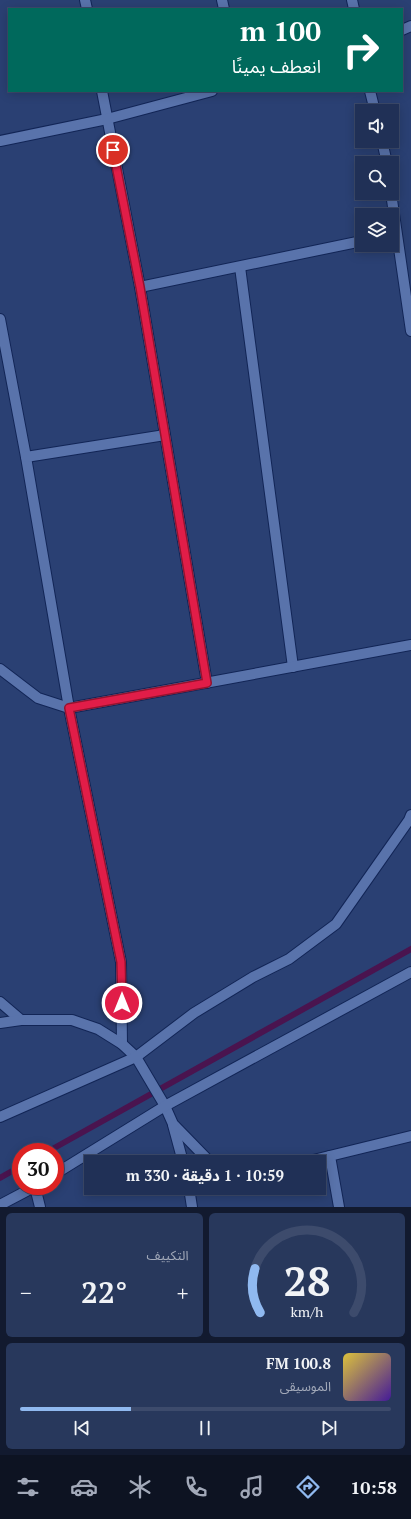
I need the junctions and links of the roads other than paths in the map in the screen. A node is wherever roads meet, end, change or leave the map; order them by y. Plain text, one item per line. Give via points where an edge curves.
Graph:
1 (102, 92) edge
2 (208, 92) edge
3 (370, 92) edge
4 (373, 104) edge
5 (107, 119) junction
6 (0, 141) edge
7 (355, 242) edge
8 (397, 252) edge
9 (240, 267) junction
10 (140, 287) junction
11 (0, 319) edge
12 (411, 331) edge
13 (165, 435) junction
14 (26, 457) junction
15 (411, 645) edge
16 (293, 667) junction
17 (0, 669) edge
18 (207, 683) junction
19 (69, 708) junction
20 (411, 815) edge
21 (411, 972) edge
22 (0, 1002) edge
23 (21, 1020) junction
24 (0, 1023) edge
25 (122, 1044) junction
26 (136, 1057) junction
27 (165, 1106) junction
28 (0, 1117) edge
29 (173, 1124) junction
30 (411, 1136) edge
31 (181, 1155) edge
32 (203, 1155) edge
33 (330, 1156) junction
34 (326, 1157) edge
35 (64, 1168) edge
36 (19, 1195) edge
37 (38, 1195) edge
38 (190, 1195) edge
39 (0, 1205) edge
40 (40, 1207) edge
41 (192, 1207) edge
42 (340, 1207) edge

1 - 5 street
2 - 5 street
3 - 4 street
5 - 6 street
5 - 10 street
7 - 9 street
8 - 12 street
9 - 10 street
9 - 16 street
10 - 13 street
11 - 14 street
13 - 14 street
13 - 18 street
14 - 19 street
15 - 16 street
16 - 18 street
17 - 19 street via 38,698
18 - 19 street
19 - 25 street via 121,962
20 - 26 street via 336,924 289,959 253,977 194,1013
21 - 27 street
22 - 23 street
23 - 24 street
23 - 25 street via 72,1020 98,1029
25 - 26 street
26 - 27 street
26 - 28 street
27 - 29 street
27 - 35 street
29 - 31 street
29 - 32 street
30 - 33 street
33 - 34 street
33 - 42 street
36 - 39 street
37 - 40 street
38 - 41 street

